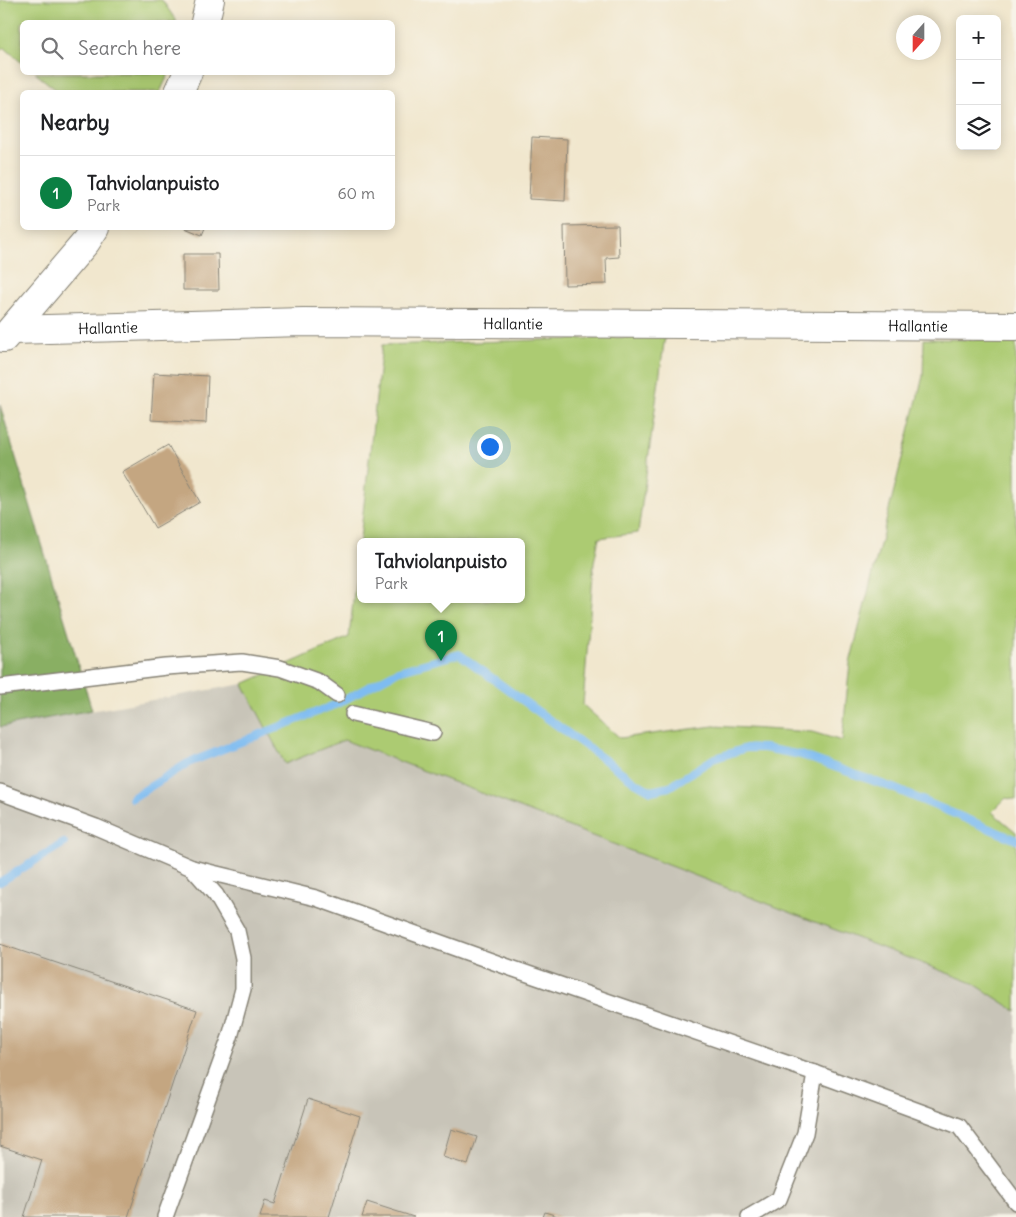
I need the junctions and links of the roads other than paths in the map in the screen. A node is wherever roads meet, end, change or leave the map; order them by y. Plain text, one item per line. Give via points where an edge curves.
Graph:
1 (210, 0) edge
2 (205, 20) edge
3 (187, 75) edge
4 (180, 90) edge
5 (94, 230) edge
6 (1016, 326) edge
7 (6, 337) edge
8 (0, 688) edge
9 (337, 695) dead end
10 (353, 714) dead end
11 (433, 732) dead end
12 (0, 792) edge
13 (192, 868) junction
14 (815, 1073) junction
15 (1016, 1202) edge
16 (165, 1217) edge
17 (749, 1217) edge

1 - 2 street
3 - 4 street
5 - 7 street
6 - 7 street, Hallantie via 302,322
8 - 9 lane via 166,667 242,662 280,668 319,682
10 - 11 lane
12 - 13 lane via 96,827
13 - 14 lane via 316,898
13 - 16 lane via 216,895 237,931 243,958 243,989 230,1037
14 - 15 lane via 959,1126
14 - 17 lane via 805,1133 779,1199

